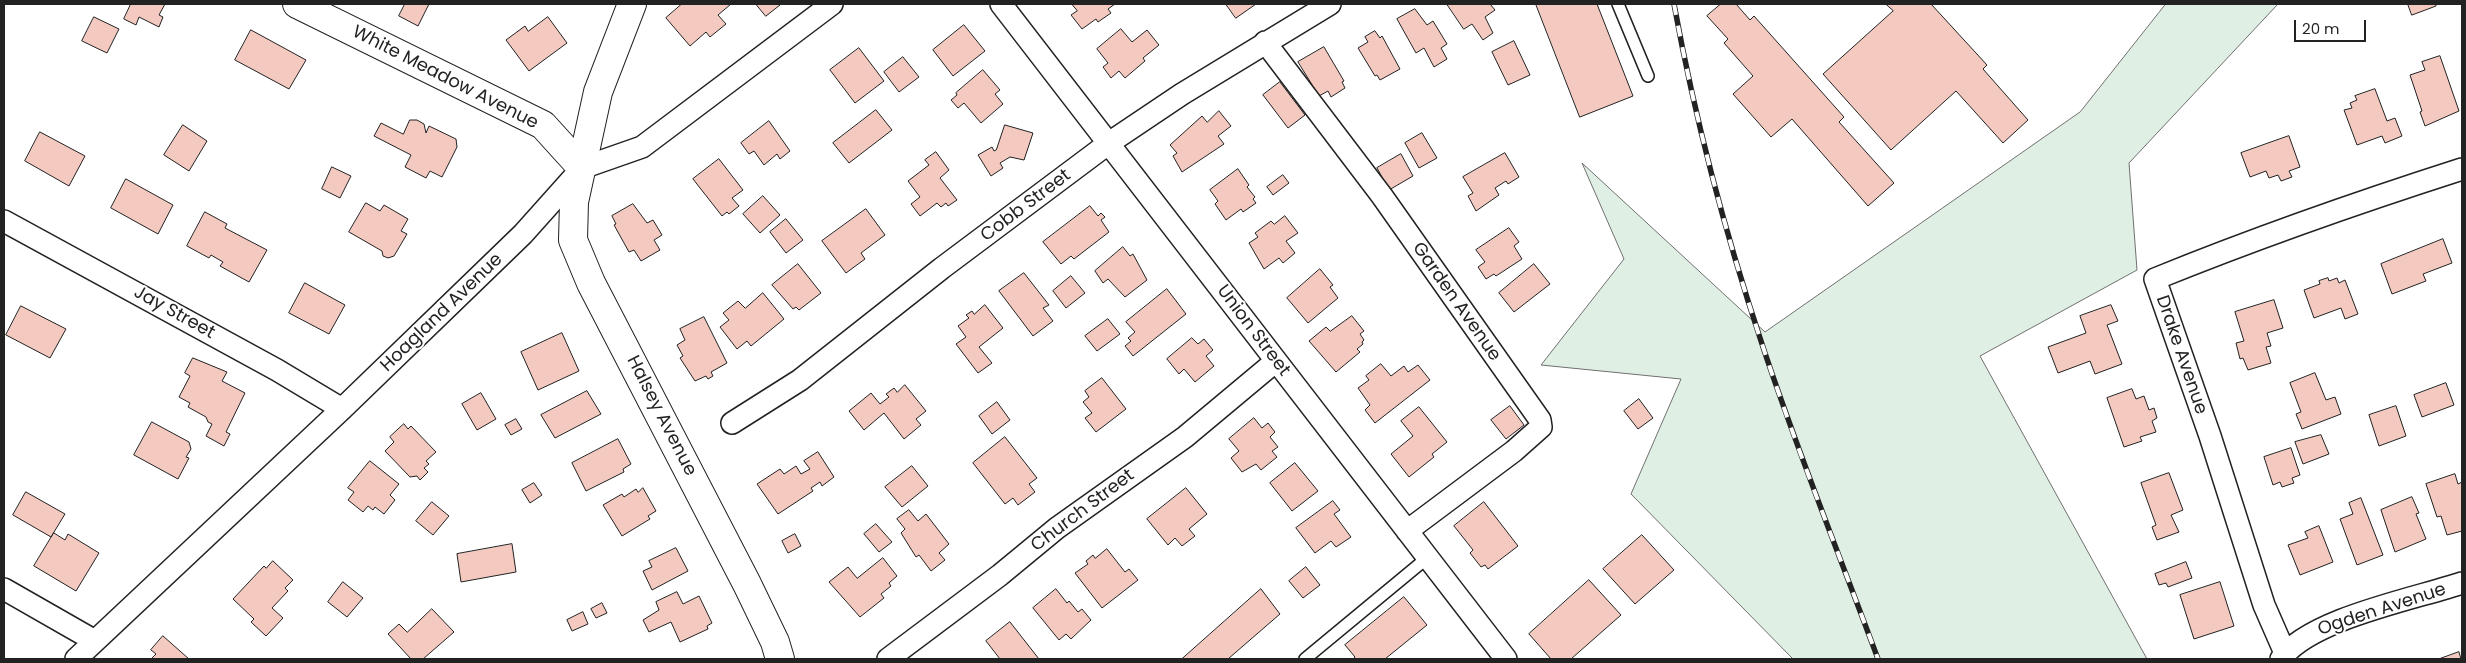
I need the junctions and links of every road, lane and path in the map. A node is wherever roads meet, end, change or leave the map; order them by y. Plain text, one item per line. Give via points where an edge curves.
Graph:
1 (296, 4) edge
2 (632, 4) edge
3 (832, 4) edge
4 (1000, 4) edge
5 (1330, 4) edge
6 (1618, 4) edge
7 (1265, 42) junction
8 (1648, 76) dead end
9 (1108, 143) junction
10 (582, 168) junction
11 (2462, 169) edge
12 (4, 221) edge
13 (1276, 361) junction
14 (342, 409) junction
15 (732, 423) dead end
16 (1407, 531) junction
17 (1427, 558) junction
18 (2462, 583) edge
19 (4, 590) edge
20 (95, 640) junction
21 (2283, 656) edge
22 (76, 659) edge
23 (780, 659) edge
24 (888, 659) edge
25 (1305, 659) edge
26 (1506, 659) edge

1 - 10 main road, White Meadow Avenue via 543,125
2 - 10 main road, Halsey Avenue via 598,92
3 - 10 street, Hoagland Avenue via 642,147
4 - 9 street, Union Street
5 - 7 street, Cobb Street
6 - 8 lane
7 - 9 street, Cobb Street
7 - 16 street, Garden Avenue via 1387,204 1540,420 1541,427 1514,451
9 - 13 street, Union Street
9 - 15 street, Cobb Street via 800,380
10 - 14 street, Hoagland Avenue via 523,234
10 - 23 main road, Halsey Avenue via 574,202 573,240 591,283 748,584
11 - 21 street, Drake Avenue via 2200,260 2155,279
12 - 14 street, Jay Street
13 - 16 street, Union Street
13 - 24 street, Church Street via 1184,437 1064,522 1000,575
14 - 20 street, Hoagland Avenue
16 - 17 street, Union Street
17 - 25 lane
17 - 26 street, Union Street
18 - 21 street, Ogden Avenue via 2316,630
19 - 20 street
20 - 22 street, Hoagland Avenue

